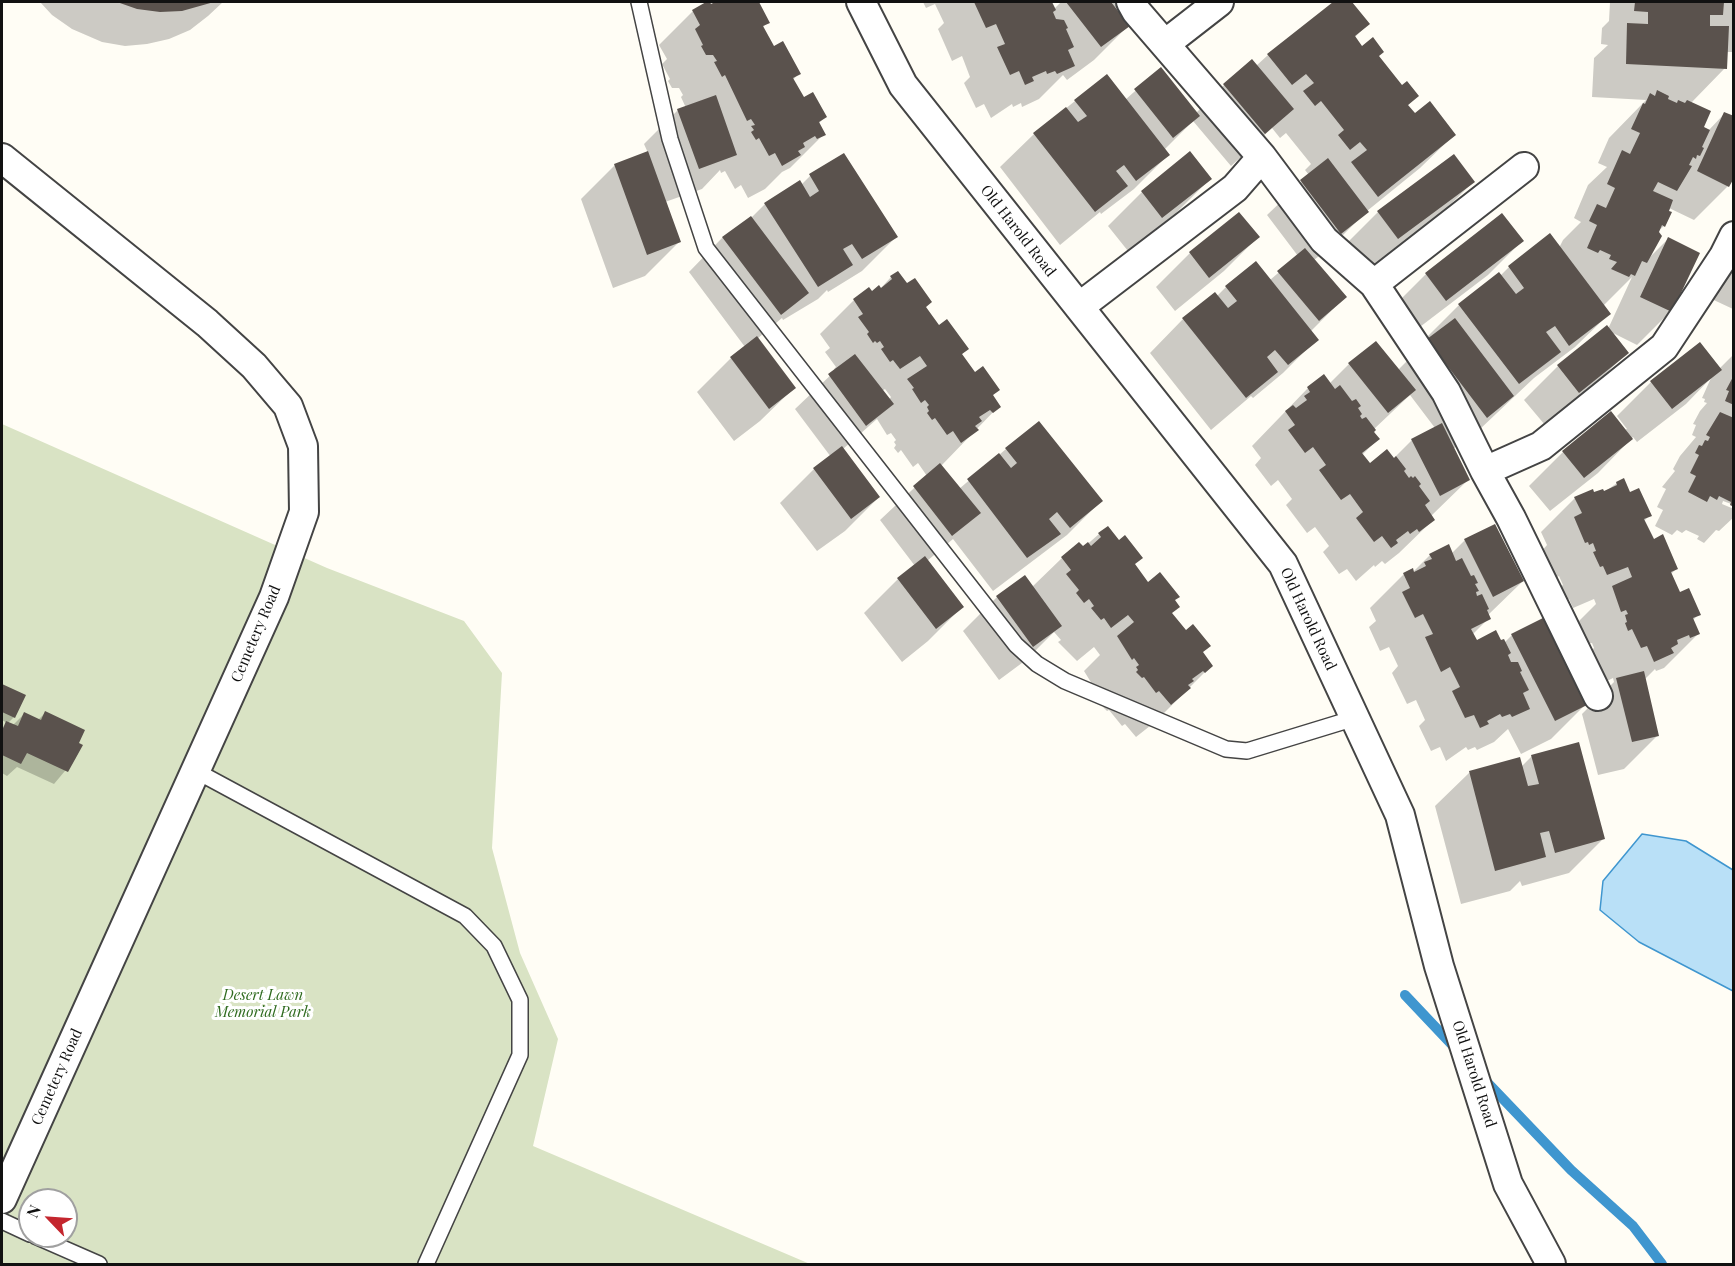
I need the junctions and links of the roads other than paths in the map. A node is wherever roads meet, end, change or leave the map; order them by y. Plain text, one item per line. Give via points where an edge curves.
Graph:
1 (639, 2) edge
2 (861, 2) edge
3 (1131, 2) edge
4 (1219, 2) edge
5 (1165, 44) junction
6 (1262, 157) junction
7 (2, 158) edge
8 (1524, 167) dead end
9 (1734, 236) edge
10 (1374, 284) junction
11 (1079, 307) junction
12 (1485, 471) junction
13 (1598, 696) dead end
14 (1355, 718) junction
15 (196, 771) junction
16 (2, 1199) edge
17 (2, 1221) edge
18 (18, 1228) edge
19 (62, 1248) edge
20 (99, 1264) edge
21 (426, 1264) edge
22 (1551, 1264) edge

1 - 14 lane via 670,140 706,248 1016,645 1065,681 1226,748 1247,751
2 - 11 street, Old Harold Road via 903,86
3 - 5 street
4 - 5 street
5 - 6 street
6 - 10 street via 1324,240
6 - 11 street via 1235,188
7 - 15 street, Cemetery Road via 207,323 254,366 288,406 303,446 304,512 274,597
8 - 10 street
9 - 12 street via 1664,347 1541,446
10 - 12 street via 1446,392
11 - 14 street, Old Harold Road via 1283,564
12 - 13 street
14 - 22 street, Old Harold Road via 1400,815 1439,966 1508,1184
15 - 16 street, Cemetery Road
15 - 21 lane via 465,916 495,946 520,1000 520,1055
17 - 18 lane
19 - 20 lane

